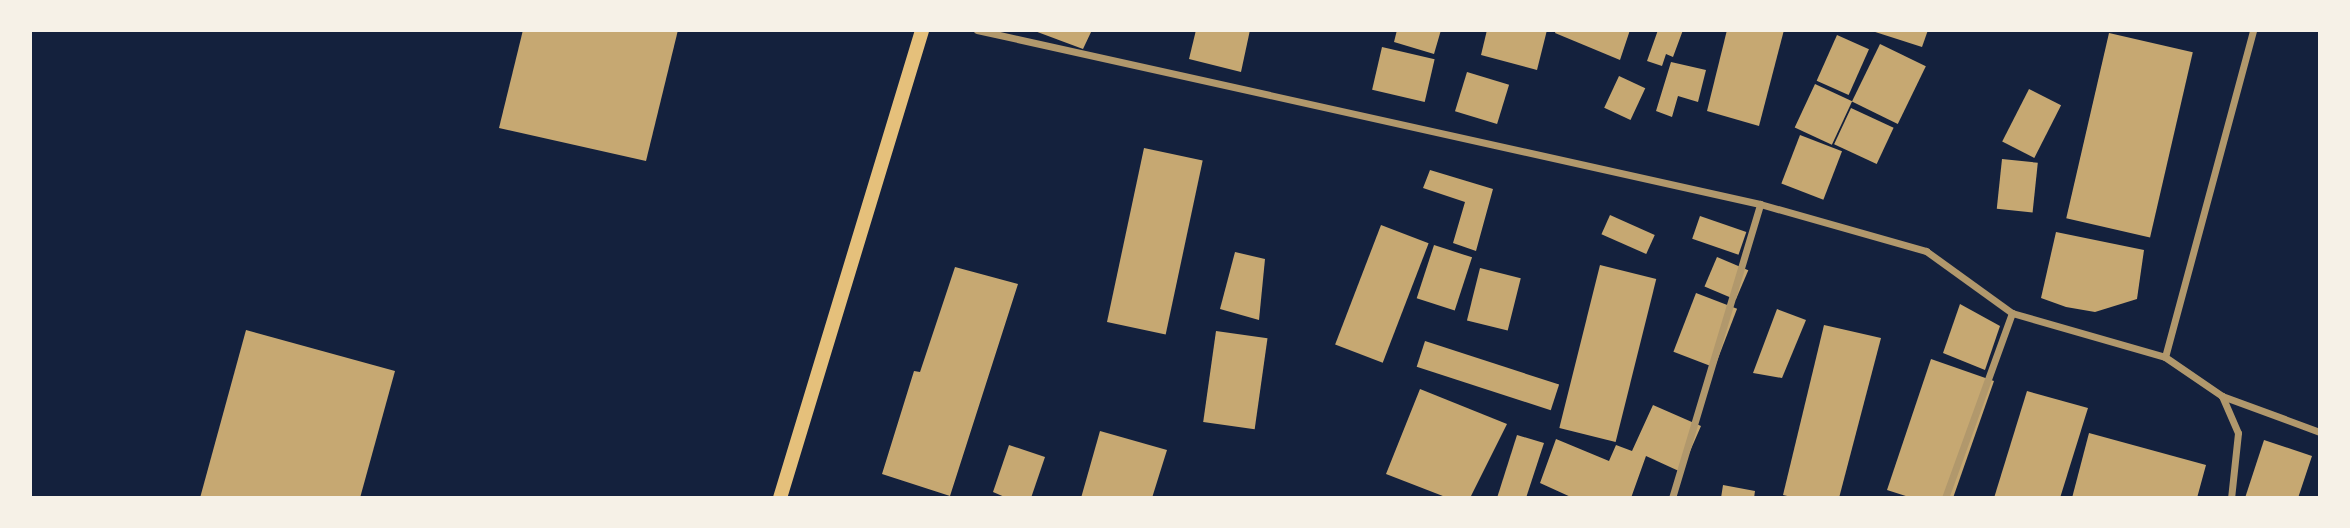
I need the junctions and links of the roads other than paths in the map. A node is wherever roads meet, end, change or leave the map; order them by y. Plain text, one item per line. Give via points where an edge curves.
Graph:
1 (922, 30) edge
2 (977, 30) edge
3 (2253, 30) edge
4 (1760, 204) junction
5 (2012, 313) junction
6 (2165, 357) junction
7 (2222, 396) junction
8 (2320, 432) edge
9 (780, 498) edge
10 (1672, 498) edge
11 (1945, 498) edge
12 (2231, 498) edge

1 - 9 main road
2 - 4 street
3 - 6 street
4 - 5 street via 1926,251
4 - 10 street
5 - 6 street
5 - 11 street
6 - 7 street
7 - 8 street
7 - 12 street via 2238,432

